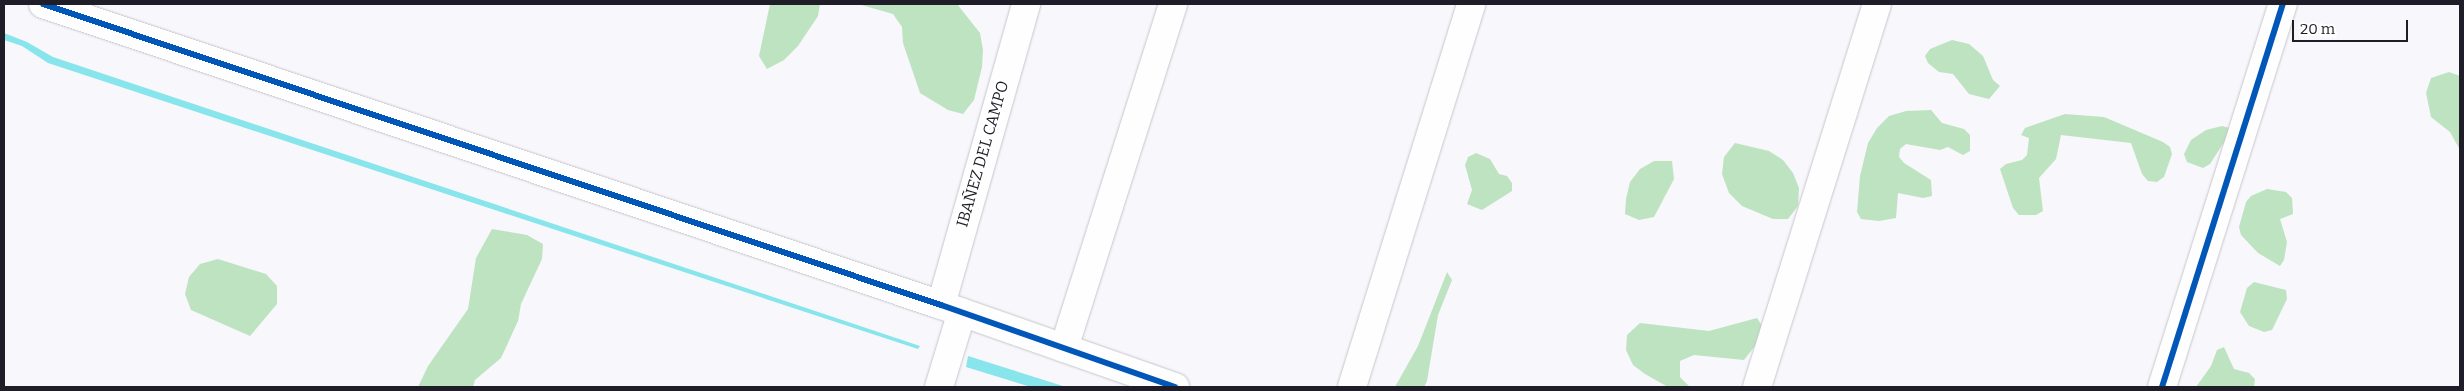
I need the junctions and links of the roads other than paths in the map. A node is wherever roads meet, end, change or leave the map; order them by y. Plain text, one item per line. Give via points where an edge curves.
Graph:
1 (43, 4) edge
2 (1026, 4) edge
3 (1173, 4) edge
4 (1471, 4) edge
5 (1877, 4) edge
6 (2283, 4) edge
7 (951, 308) junction
8 (1064, 348) junction
9 (939, 387) edge
10 (1175, 387) edge
11 (1352, 387) edge
12 (1757, 387) edge
13 (2162, 387) edge

1 - 7 street
2 - 7 street, IBAÑEZ DEL CAMPO
3 - 8 street
4 - 11 street
5 - 12 street
6 - 13 street
7 - 8 street
7 - 9 street, IBAÑEZ DEL CAMPO
8 - 10 street

